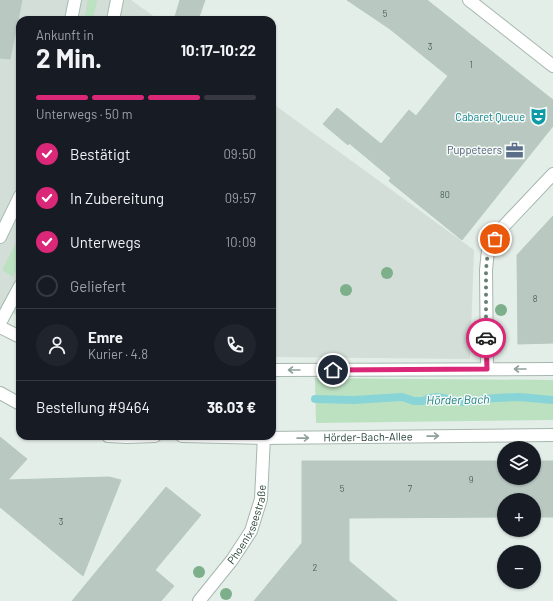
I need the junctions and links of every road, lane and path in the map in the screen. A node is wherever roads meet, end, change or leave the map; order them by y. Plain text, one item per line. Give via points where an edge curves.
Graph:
1 (75, 0) edge
2 (117, 0) edge
3 (469, 0) edge
4 (72, 16) edge
5 (114, 16) edge
6 (553, 66) edge
7 (553, 174) edge
8 (16, 204) edge
9 (0, 237) edge
10 (16, 293) edge
11 (0, 323) edge
12 (0, 327) edge
13 (16, 335) edge
14 (487, 369) junction
15 (553, 369) edge
16 (276, 370) edge
17 (0, 393) edge
18 (16, 402) edge
19 (553, 435) edge
20 (276, 437) edge
21 (264, 440) edge
22 (199, 601) edge

1 - 4 street
2 - 5 street
3 - 6 street
7 - 14 street via 502,228 488,250
8 - 9 street
10 - 11 street
12 - 13 street
15 -> 14 street
14 -> 16 street
17 - 18 street
20 -> 19 street, Hörder-Bach-Allee
21 - 22 street, Phoenixseestraße via 261,499 251,531 232,560

